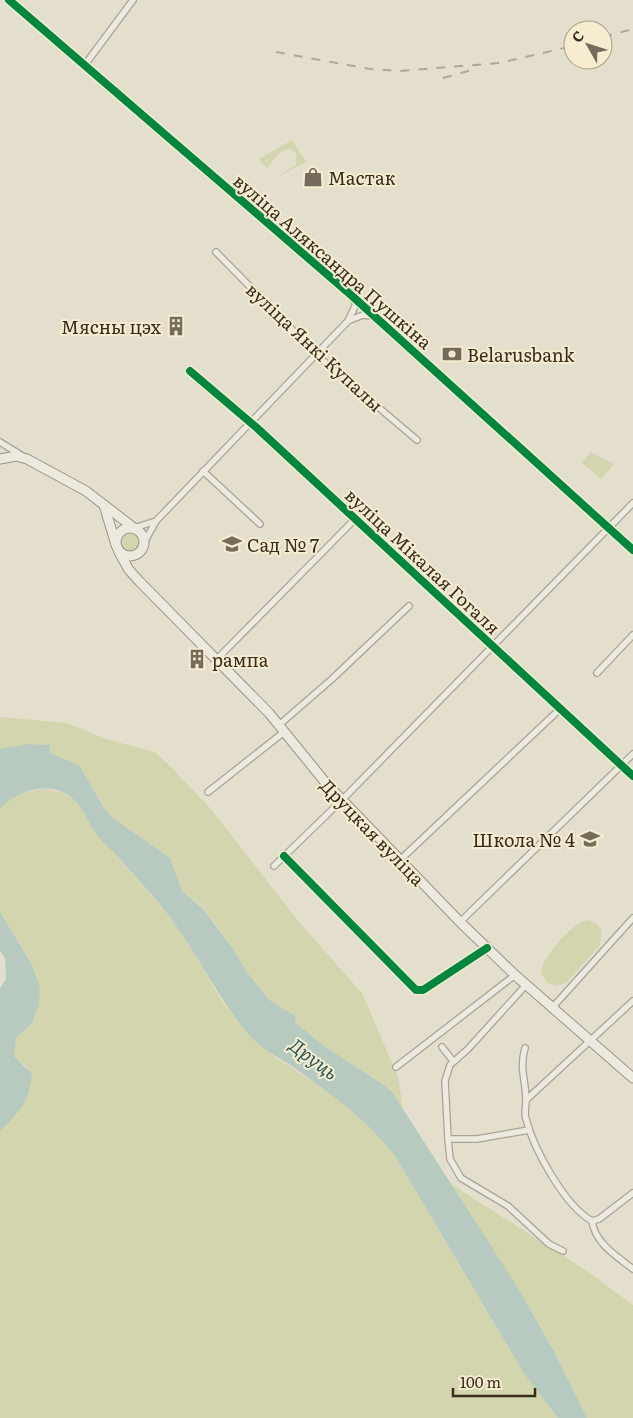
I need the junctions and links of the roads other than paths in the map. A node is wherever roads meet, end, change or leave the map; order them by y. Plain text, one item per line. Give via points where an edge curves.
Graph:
1 (9, 0) edge
2 (133, 0) edge
3 (84, 66) junction
4 (216, 252) dead end
5 (351, 295) junction
6 (372, 316) junction
7 (348, 322) junction
8 (317, 354) junction
9 (190, 371) dead end
10 (251, 422) junction
11 (417, 440) dead end
12 (0, 442) edge
13 (0, 459) edge
14 (27, 459) junction
15 (203, 471) junction
16 (633, 503) edge
17 (104, 505) junction
18 (355, 519) junction
19 (156, 522) junction
20 (260, 524) dead end
21 (608, 527) junction
22 (134, 528) junction
23 (144, 543) junction
24 (118, 549) junction
25 (633, 550) edge
26 (138, 553) junction
27 (130, 570) junction
28 (409, 606) dead end
29 (633, 636) edge
30 (492, 646) junction
31 (217, 659) junction
32 (597, 673) dead end
33 (561, 708) junction
34 (281, 728) junction
35 (633, 754) edge
36 (621, 765) junction
37 (633, 776) edge
38 (208, 792) dead end
39 (342, 800) junction
40 (284, 856) junction
41 (400, 860) junction
42 (274, 866) dead end
43 (633, 918) edge
44 (460, 922) junction
45 (487, 948) junction
46 (515, 975) junction
47 (526, 985) junction
48 (633, 1002) edge
49 (552, 1008) junction
50 (591, 1042) junction
51 (442, 1047) dead end
52 (525, 1048) dead end
53 (453, 1061) junction
54 (396, 1067) dead end
55 (633, 1078) edge
56 (526, 1100) junction
57 (529, 1130) junction
58 (448, 1139) junction
59 (633, 1193) edge
60 (592, 1221) junction
61 (563, 1251) dead end
62 (633, 1268) edge

1 - 3 street, вуліца Аляксандра Пушкіна
2 - 3 street
3 - 5 street, вуліца Аляксандра Пушкіна
4 - 8 street, вуліца Янкі Купалы
5 - 6 street, вуліца Аляксандра Пушкіна
5 - 7 street via 356,304
6 - 7 street via 363,315
6 - 21 street, вуліца Аляксандра Пушкіна
7 - 8 street
8 - 10 street
8 - 11 street, вуліца Янкі Купалы
9 - 10 street, вуліца Мікалая Гогаля
10 - 15 street
10 - 18 street, вуліца Мікалая Гогаля
12 - 14 street
13 - 14 main road via 16,456
14 - 17 main road via 86,491
15 - 19 street
15 - 20 street
16 - 21 street
17 - 22 main road
17 - 24 main road, Друцкая вуліца
18 - 30 street, вуліца Мікалая Гогаля
18 - 31 street
19 - 22 street
19 - 23 street
21 - 25 street, вуліца Аляксандра Пушкіна
21 - 30 street
22 - 23 main road via 142,533
22 - 24 main road via 120,534
23 - 26 main road
24 - 26 main road via 130,557
24 - 27 main road, Друцкая вуліца
26 - 27 main road
27 - 31 main road, Друцкая вуліца
28 - 34 street
29 - 32 street
30 - 33 street, вуліца Мікалая Гогаля
30 - 39 street
31 - 34 main road, Друцкая вуліца
33 - 36 street, вуліца Мікалая Гогаля
33 - 41 street
34 - 38 street
34 - 39 main road, Друцкая вуліца
35 - 36 street
36 - 37 street, вуліца Мікалая Гогаля
36 - 44 street
39 - 40 street
39 - 41 main road, Друцкая вуліца
40 - 42 street
40 - 45 street via 416,990 422,990
41 - 44 main road, Друцкая вуліца
43 - 49 street
44 - 45 main road, Друцкая вуліца
45 - 46 main road, Друцкая вуліца
46 - 47 main road, Друцкая вуліца
46 - 54 street
47 - 49 main road, Друцкая вуліца
47 - 53 street via 468,1049
48 - 50 street
49 - 50 main road, Друцкая вуліца
50 - 55 main road, Друцкая вуліца
50 - 56 street
51 - 53 street
52 - 56 street via 521,1061
53 - 58 street via 445,1081
56 - 57 street via 525,1117
57 - 58 street via 477,1139
57 - 60 street via 556,1180 580,1214
58 - 61 street via 450,1159 462,1178 508,1206 549,1244
59 - 60 street
60 - 62 street via 598,1240

